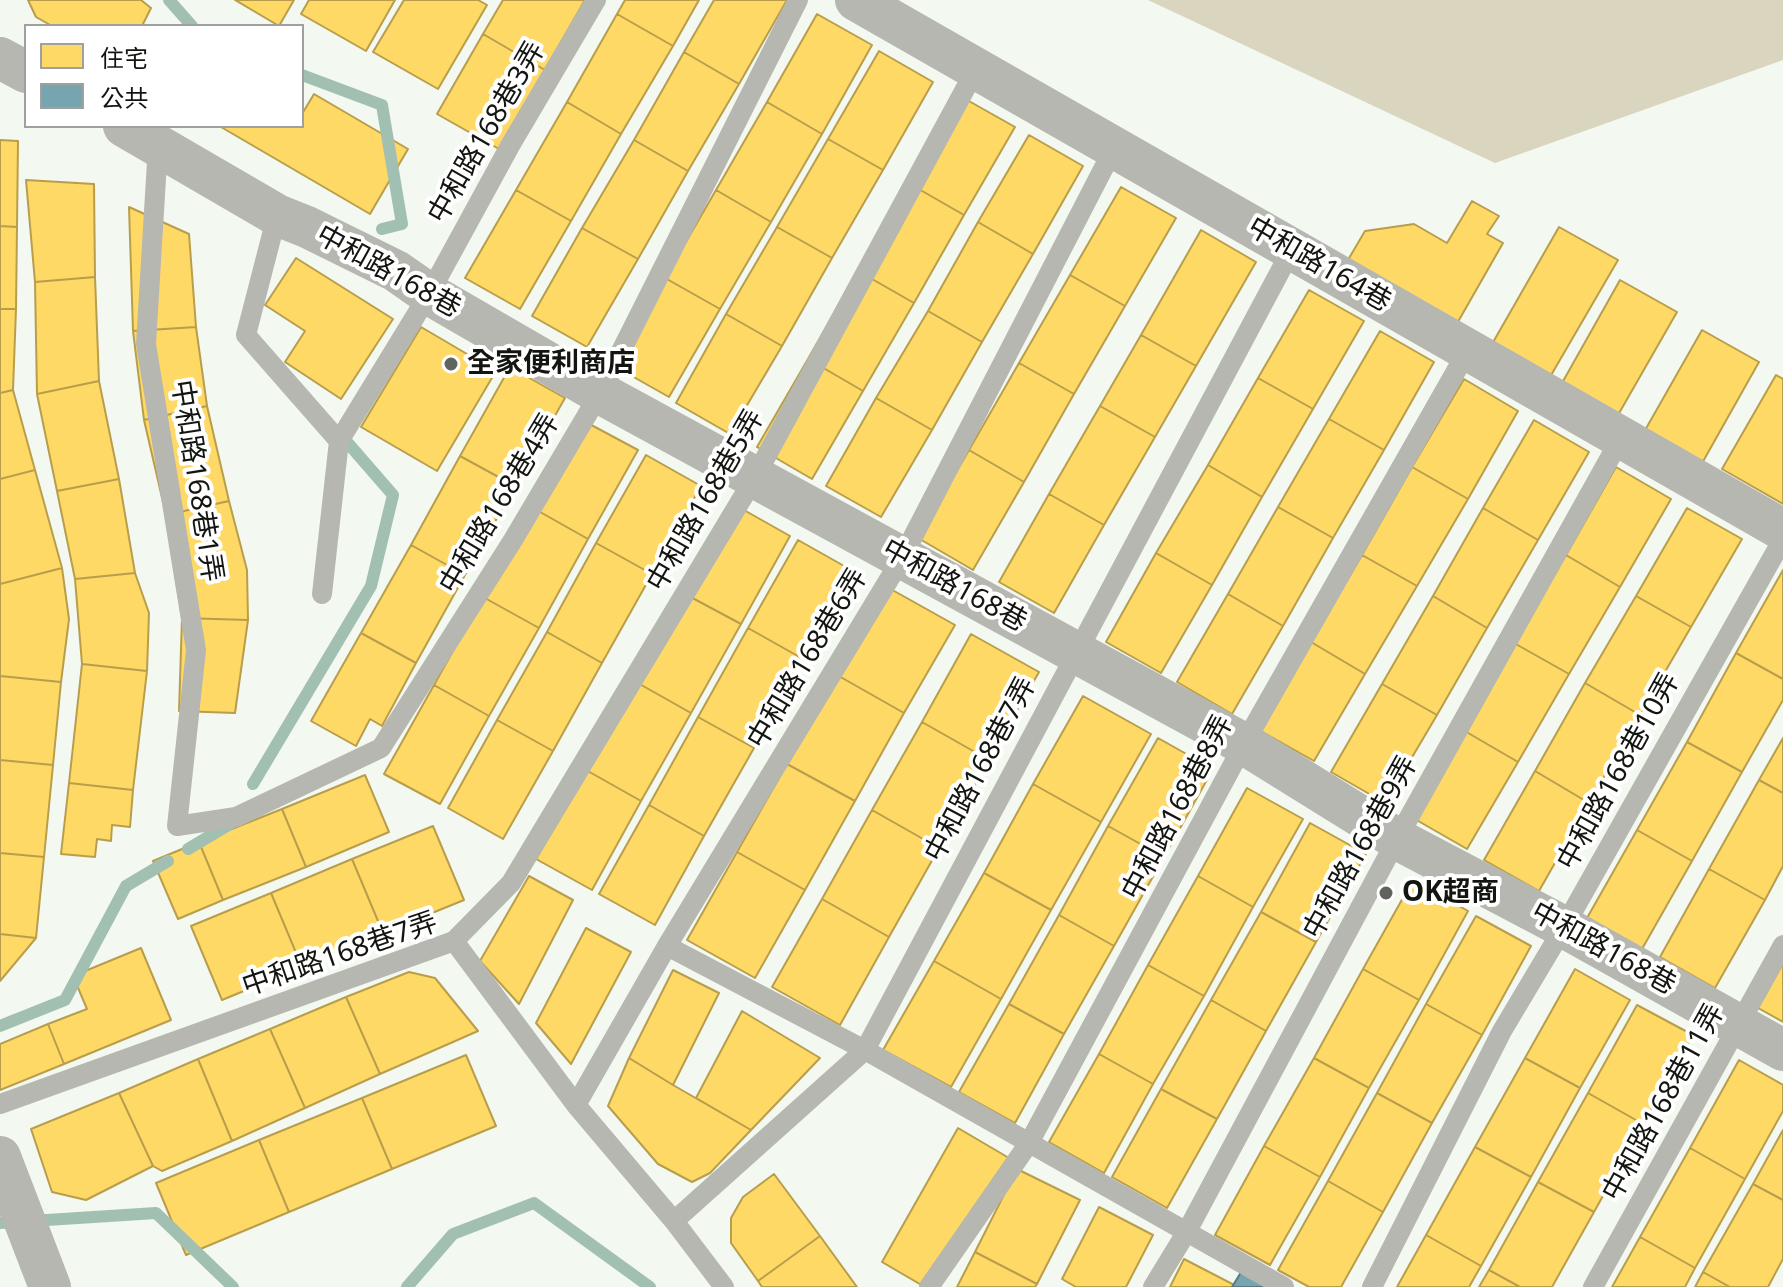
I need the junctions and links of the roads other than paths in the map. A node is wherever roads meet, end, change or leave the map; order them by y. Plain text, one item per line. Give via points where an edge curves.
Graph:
1 (596, 0) edge
2 (798, 0) edge
3 (856, 0) edge
4 (0, 58) edge
5 (976, 69) junction
6 (24, 71) edge
7 (141, 135) edge
8 (1114, 148) junction
9 (277, 215) junction
10 (1292, 249) junction
11 (429, 294) junction
12 (1468, 350) junction
13 (600, 393) junction
14 (1621, 438) junction
15 (339, 441) junction
16 (755, 477) junction
17 (1783, 530) edge
18 (1783, 539) edge
19 (902, 558) junction
20 (322, 594) dead end
21 (1076, 652) junction
22 (1244, 744) junction
23 (177, 826) joint
24 (1397, 839) junction
25 (1564, 927) junction
26 (454, 941) junction
27 (1783, 945) edge
28 (667, 946) junction
29 (1740, 1026) junction
30 (865, 1050) junction
31 (1783, 1050) edge
32 (0, 1104) edge
33 (576, 1105) junction
34 (1029, 1143) junction
35 (0, 1157) edge
36 (674, 1221) junction
37 (1186, 1233) junction
38 (50, 1287) edge
39 (724, 1287) edge
40 (929, 1287) edge
41 (1153, 1287) edge
42 (1284, 1287) edge
43 (1372, 1287) edge
44 (1593, 1287) edge

1 - 11 lane, 中和路168巷3弄
2 - 13 lane, 中和路168巷4弄
3 - 5 street, 中和路164巷
4 - 6 street
5 - 8 street, 中和路164巷
5 - 16 lane, 中和路168巷5弄
7 - 9 street, 中和路168巷
7 - 23 lane, 中和路168巷1弄 via 146,344 196,650
8 - 10 street, 中和路164巷
8 - 19 lane, 中和路168巷6弄
9 - 11 street, 中和路168巷 via 389,268
9 - 15 lane via 246,335
10 - 12 street, 中和路164巷
10 - 21 lane, 中和路168巷7弄
11 - 13 street, 中和路168巷
11 - 15 lane, 中和路168巷3弄
12 - 14 street, 中和路164巷
12 - 22 lane, 中和路168巷8弄
13 - 16 street, 中和路168巷
13 - 23 lane, 中和路168巷4弄 via 381,748 236,817
14 - 17 street, 中和路164巷
14 - 24 lane, 中和路168巷9弄
15 - 20 lane
16 - 19 street, 中和路168巷
16 - 26 lane, 中和路168巷5弄 via 511,883
18 - 25 lane, 中和路168巷10弄
19 - 21 street, 中和路168巷
19 - 28 lane, 中和路168巷6弄
21 - 22 street, 中和路168巷
21 - 30 lane, 中和路168巷7弄
22 - 24 street, 中和路168巷
22 - 34 lane, 中和路168巷8弄
24 - 25 street, 中和路168巷
24 - 37 lane, 中和路168巷9弄
25 - 29 street, 中和路168巷
25 - 43 lane, 中和路168巷10弄 via 1502,1031
26 - 32 lane, 中和路168巷7弄
26 - 33 lane, 中和路168巷7弄
27 - 29 lane, 中和路168巷11弄
28 - 30 lane
28 - 33 lane, 中和路168巷6弄
29 - 31 street, 中和路168巷
29 - 44 lane, 中和路168巷11弄
30 - 34 lane
30 - 36 lane, 中和路168巷7弄
33 - 36 lane, 中和路168巷7弄
34 - 37 lane
34 - 40 lane, 中和路168巷8弄
35 - 38 street
36 - 39 lane, 中和路168巷7弄
37 - 41 lane, 中和路168巷9弄
37 - 42 lane

